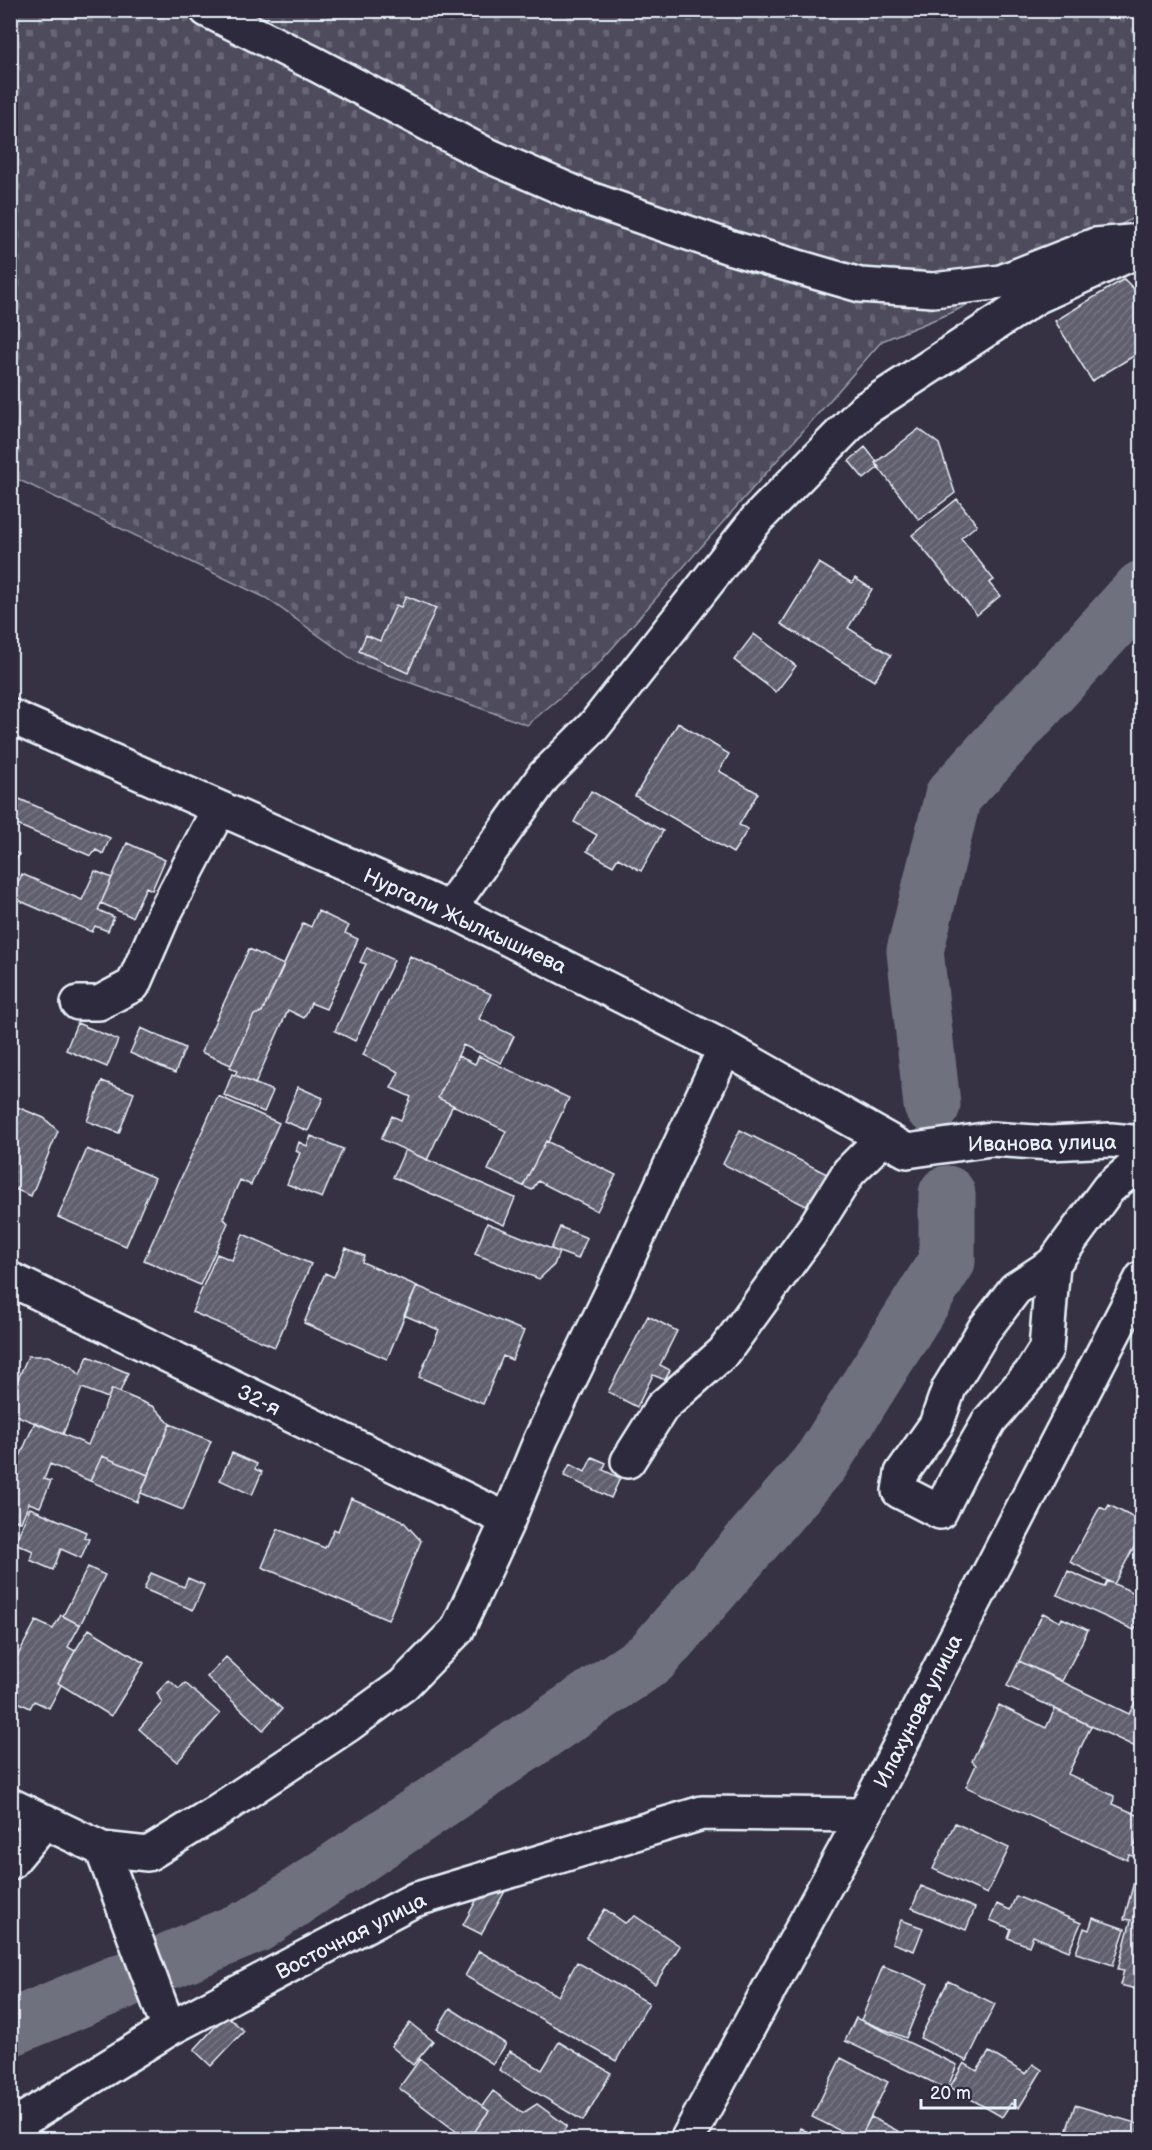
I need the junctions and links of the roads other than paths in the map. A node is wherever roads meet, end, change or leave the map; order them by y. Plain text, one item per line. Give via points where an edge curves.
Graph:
1 (207, 10) edge
2 (1142, 241) edge
3 (1142, 249) edge
4 (10, 716) edge
5 (219, 808) junction
6 (449, 909) junction
7 (78, 1003) dead end
8 (725, 1048) junction
9 (1142, 1143) edge
10 (895, 1144) junction
11 (1142, 1171) edge
12 (1053, 1264) junction
13 (1142, 1278) edge
14 (10, 1279) edge
15 (628, 1461) dead end
16 (508, 1520) junction
17 (10, 1805) edge
18 (864, 1815) junction
19 (45, 1821) junction
20 (102, 1849) junction
21 (10, 1863) edge
22 (169, 2030) junction
23 (10, 2128) edge
24 (687, 2139) edge

1 - 2 street via 485,154 584,197 732,248 860,285 933,290 1001,282 1095,245
3 - 6 street via 1035,297 865,409 757,519 594,726 544,776
4 - 5 street, Нургали Жылкышиева
5 - 6 street, Нургали Жылкышиева
5 - 7 street via 162,916 133,985 99,1003
6 - 8 street, Нургали Жылкышиева
8 - 10 street, Нургали Жылкышиева
8 - 16 street via 541,1439
9 - 10 street, Иванова улица via 990,1139
10 - 15 street via 849,1172 814,1228 724,1352 662,1407
11 - 12 street via 1129,1171 1108,1189
12 - 12 street via 1016,1289 984,1330 949,1388 936,1425 902,1473 899,1491 940,1512 990,1420 1046,1349
13 - 18 street, Илахунова улица
14 - 16 street, 32-я
16 - 20 street via 457,1630 403,1685 213,1815 148,1854
17 - 19 street
18 - 22 street, Восточная улица via 702,1813 414,1900
18 - 24 street, Илахунова улица
19 - 20 street
19 - 21 street
20 - 22 street
22 - 23 street, Восточная улица

